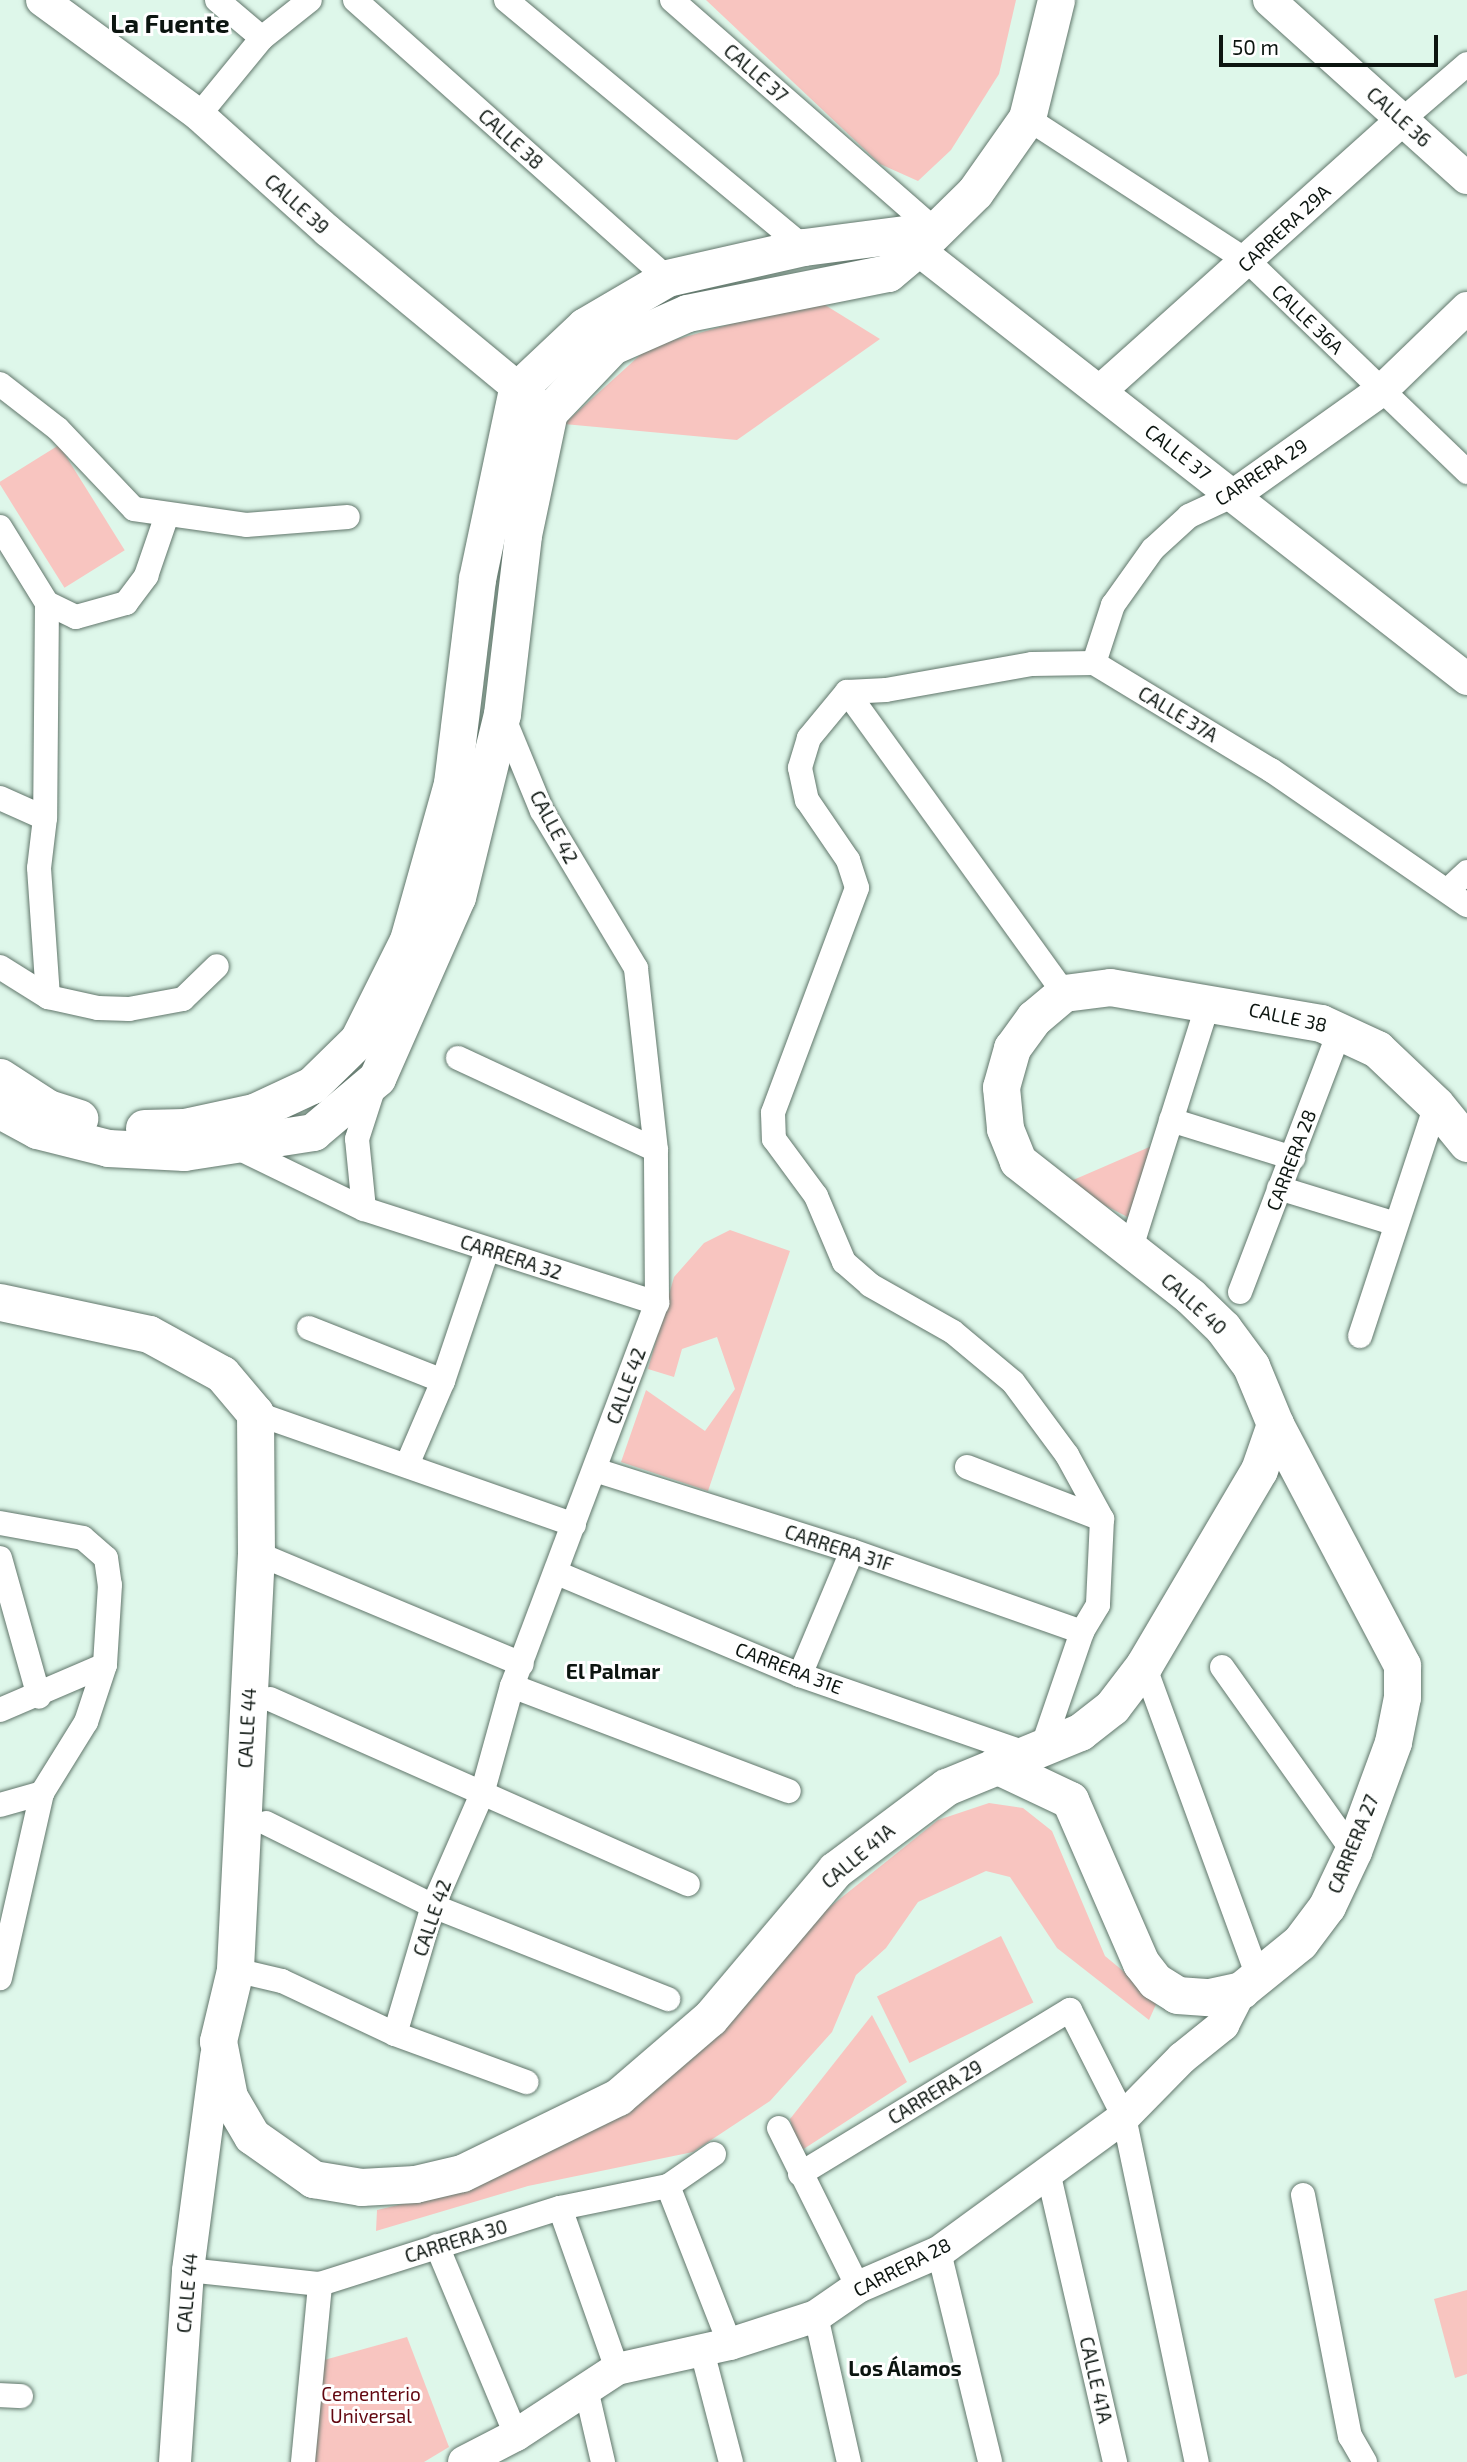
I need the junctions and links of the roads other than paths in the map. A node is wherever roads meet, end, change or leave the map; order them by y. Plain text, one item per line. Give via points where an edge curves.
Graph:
1 (43, 0) edge
2 (217, 0) edge
3 (310, 0) edge
4 (355, 0) edge
5 (506, 0) edge
6 (672, 0) edge
7 (1056, 0) edge
8 (1269, 0) edge
9 (262, 38) junction
10 (1467, 64) edge
11 (199, 115) junction
12 (1027, 118) junction
13 (1402, 120) junction
14 (1467, 178) edge
15 (926, 239) junction
16 (804, 247) junction
17 (1249, 262) junction
18 (667, 278) junction
19 (1467, 308) edge
20 (0, 384) edge
21 (517, 390) junction
22 (1382, 390) junction
23 (1100, 391) junction
24 (549, 412) junction
25 (1467, 472) edge
26 (1234, 495) junction
27 (167, 515) junction
28 (348, 517) dead end
29 (0, 527) edge
30 (47, 604) junction
31 (1094, 663) junction
32 (1467, 679) edge
33 (847, 692) junction
34 (502, 714) junction
35 (0, 798) edge
36 (45, 818) junction
37 (1467, 872) edge
38 (1458, 897) edge
39 (217, 966) dead end
40 (0, 967) edge
41 (1064, 993) junction
42 (48, 997) junction
43 (1209, 1001) junction
44 (1340, 1028) junction
45 (458, 1058) dead end
46 (0, 1077) edge
47 (377, 1078) junction
48 (1436, 1105) junction
49 (0, 1110) edge
50 (1171, 1120) junction
51 (1467, 1143) edge
52 (234, 1146) junction
53 (656, 1150) junction
54 (1293, 1158) junction
55 (1279, 1188) junction
56 (364, 1209) junction
57 (1396, 1224) junction
58 (487, 1250) junction
59 (1130, 1251) junction
60 (1240, 1292) dead end
61 (0, 1302) edge
62 (657, 1303) junction
63 (309, 1328) dead end
64 (1360, 1336) dead end
65 (443, 1381) junction
66 (255, 1413) junction
67 (1275, 1424) junction
68 (407, 1465) junction
69 (967, 1467) dead end
70 (595, 1469) junction
71 (1299, 1469) junction
72 (1259, 1471) junction
73 (1102, 1519) junction
74 (0, 1523) edge
75 (574, 1525) junction
76 (852, 1551) junction
77 (256, 1553) junction
78 (0, 1559) edge
79 (557, 1573) junction
80 (1082, 1632) junction
81 (106, 1665) junction
82 (1144, 1665) junction
83 (1402, 1665) joint
84 (1222, 1667) dead end
85 (517, 1675) junction
86 (800, 1675) junction
87 (39, 1697) junction
88 (270, 1699) dead end
89 (0, 1710) edge
90 (1080, 1732) junction
91 (1021, 1756) junction
92 (789, 1791) dead end
93 (42, 1793) junction
94 (482, 1794) junction
95 (1070, 1800) junction
96 (0, 1805) edge
97 (265, 1823) dead end
98 (1353, 1851) junction
99 (688, 1884) dead end
100 (433, 1906) junction
101 (236, 1970) junction
102 (0, 1978) edge
103 (1249, 1983) junction
104 (668, 1999) dead end
105 (384, 2030) junction
106 (218, 2041) junction
107 (526, 2082) dead end
108 (1124, 2117) junction
109 (779, 2128) dead end
110 (714, 2154) dead end
111 (800, 2174) junction
112 (1049, 2176) junction
113 (313, 2179) joint
114 (668, 2186) junction
115 (1303, 2195) dead end
116 (560, 2208) junction
117 (436, 2246) junction
118 (939, 2252) junction
119 (188, 2270) junction
120 (320, 2284) junction
121 (858, 2287) junction
122 (816, 2316) junction
123 (716, 2347) junction
124 (617, 2369) junction
125 (586, 2389) junction
126 (516, 2435) junction
127 (174, 2462) edge
128 (303, 2462) edge
129 (464, 2462) edge
130 (603, 2462) edge
131 (731, 2462) edge
132 (849, 2462) edge
133 (990, 2462) edge
134 (1115, 2462) edge
135 (1197, 2462) edge
136 (1365, 2462) edge

1 - 11 street, CALLE 39
2 - 9 street
3 - 9 street
4 - 18 street, CALLE 38
5 - 16 street
6 - 15 street, CALLE 37
7 - 12 main road
8 - 13 street, CALLE 36
9 - 11 street
10 - 13 street, CARRERA 29A
11 - 21 street, CALLE 39
12 - 15 main road via 975,191
12 - 17 street, CALLE 36A
13 - 14 street, CALLE 36
13 - 17 street, CARRERA 29A
15 - 16 main road via 883,234
15 - 23 street, CALLE 37
15 - 24 main road via 888,273 687,313 612,346
16 - 18 main road
17 - 22 street, CALLE 36A
17 - 23 street, CARRERA 29A
18 - 21 main road via 585,326
19 - 22 street, CARRERA 29
20 - 27 street via 58,429 134,509
21 - 24 street, CALLE 39
21 - 46 main road via 477,579 452,783 408,940 358,1040 312,1085 254,1112 184,1127 88,1121 48,1108
22 - 25 street, CALLE 36A
22 - 26 street, CARRERA 29
23 - 26 street, CALLE 37
24 - 34 main road via 523,535
26 - 31 street, CARRERA 29 via 1189,516 1153,548 1113,605
26 - 32 street, CALLE 37
27 - 28 street via 246,525
27 - 30 street via 146,576 126,603 76,617
29 - 30 street
30 - 36 street
31 - 33 street via 1032,664 886,690
31 - 38 street, CALLE 37A via 1271,770
33 - 41 street
33 - 73 street via 809,737 800,768 807,800 848,860 857,888 776,1103 774,1139 816,1196 844,1262 870,1285 953,1332 1013,1382 1067,1454
34 - 47 main road via 457,897
34 - 53 street, CALLE 42 via 542,811 636,968
35 - 36 street
36 - 42 street via 39,868
37 - 38 street
39 - 42 street via 184,999 129,1009 98,1008
40 - 42 street
41 - 43 main road, CALLE 38 via 1110,987
41 - 59 main road, CALLE 40 via 1034,1018 1012,1048 1001,1087 1004,1128 1018,1161
43 - 44 main road, CALLE 38
43 - 50 street
44 - 48 main road, CALLE 38 via 1377,1049
44 - 54 street, CARRERA 28
45 - 53 street
47 - 52 main road via 313,1132
47 - 56 street via 357,1139
48 - 51 main road, CALLE 38
48 - 57 street
49 - 52 main road via 37,1130 108,1149 162,1153
50 - 54 street
50 - 59 street
52 - 56 street, CARRERA 32
53 - 62 street, CALLE 42
54 - 55 street, CARRERA 28
55 - 57 street
55 - 60 street, CARRERA 28
56 - 58 street, CARRERA 32
57 - 64 street
58 - 62 street, CARRERA 32
58 - 65 street
59 - 67 main road, CALLE 40 via 1223,1328 1251,1366
61 - 66 main road via 149,1334 222,1374
62 - 70 street, CALLE 42
63 - 65 street
65 - 68 street
66 - 68 street
66 - 77 main road, CALLE 44
67 - 71 main road, CALLE 40
67 - 72 main road, CALLE 41A
68 - 75 street
69 - 73 street
70 - 75 street, CALLE 42
70 - 76 street, CARRERA 31F
71 - 72 main road via 1282,1459
71 - 83 main road, CALLE 40
72 - 82 main road, CALLE 41A
73 - 80 street via 1098,1605
74 - 81 street via 83,1538 106,1558 110,1585
75 - 79 street, CALLE 42
76 - 80 street, CARRERA 31F
76 - 86 street
77 - 85 street
77 - 101 main road, CALLE 44
78 - 87 street
79 - 85 street, CALLE 42
79 - 86 street, CARRERA 31E
80 - 91 street
81 - 87 street
81 - 93 street via 86,1722
82 - 90 main road, CALLE 41A via 1112,1707
82 - 103 street
83 - 98 main road, CARRERA 27 via 1402,1697 1393,1742
84 - 98 street
85 - 92 street
85 - 94 street, CALLE 42
86 - 91 street, CARRERA 31E
87 - 89 street
88 - 94 street
90 - 91 main road, CALLE 41A
90 - 95 main road via 1072,1759
91 - 95 main road
91 - 113 main road, CALLE 41A via 946,1787 835,1870 710,2018 618,2097 462,2173 415,2184 361,2187
93 - 96 street
93 - 102 street
94 - 99 street
94 - 100 street, CALLE 42
95 - 103 main road via 1141,1963 1155,1981 1177,1995 1209,1997
97 - 100 street
98 - 103 main road, CARRERA 27 via 1327,1906 1300,1942
100 - 104 street
100 - 105 street, CALLE 42
101 - 105 street via 282,1981
101 - 106 main road, CALLE 44
103 - 108 street, CARRERA 28 via 1223,2025 1182,2058
105 - 107 street
106 - 113 main road, CALLE 44 via 229,2097 251,2136
106 - 119 street, CALLE 44
108 - 111 street, CARRERA 29 via 1070,2010
108 - 112 street, CARRERA 28
108 - 135 street
109 - 111 street
110 - 114 street, CARRERA 30
111 - 121 street
112 - 118 street, CARRERA 28
112 - 134 street, CALLE 41A
114 - 116 street, CARRERA 30
114 - 123 street
115 - 136 street via 1350,2436
116 - 117 street, CARRERA 30
116 - 124 street
117 - 120 street, CARRERA 30
117 - 126 street
118 - 121 street, CARRERA 28
118 - 133 street
119 - 120 street, CARRERA 30
119 - 127 street, CALLE 44
120 - 128 street
121 - 122 street, CARRERA 28
122 - 123 street, CARRERA 28
122 - 132 street
123 - 124 street, CARRERA 28
123 - 131 street
124 - 125 street, CARRERA 28
125 - 126 street, CARRERA 28
125 - 130 street
126 - 129 street, CARRERA 28

